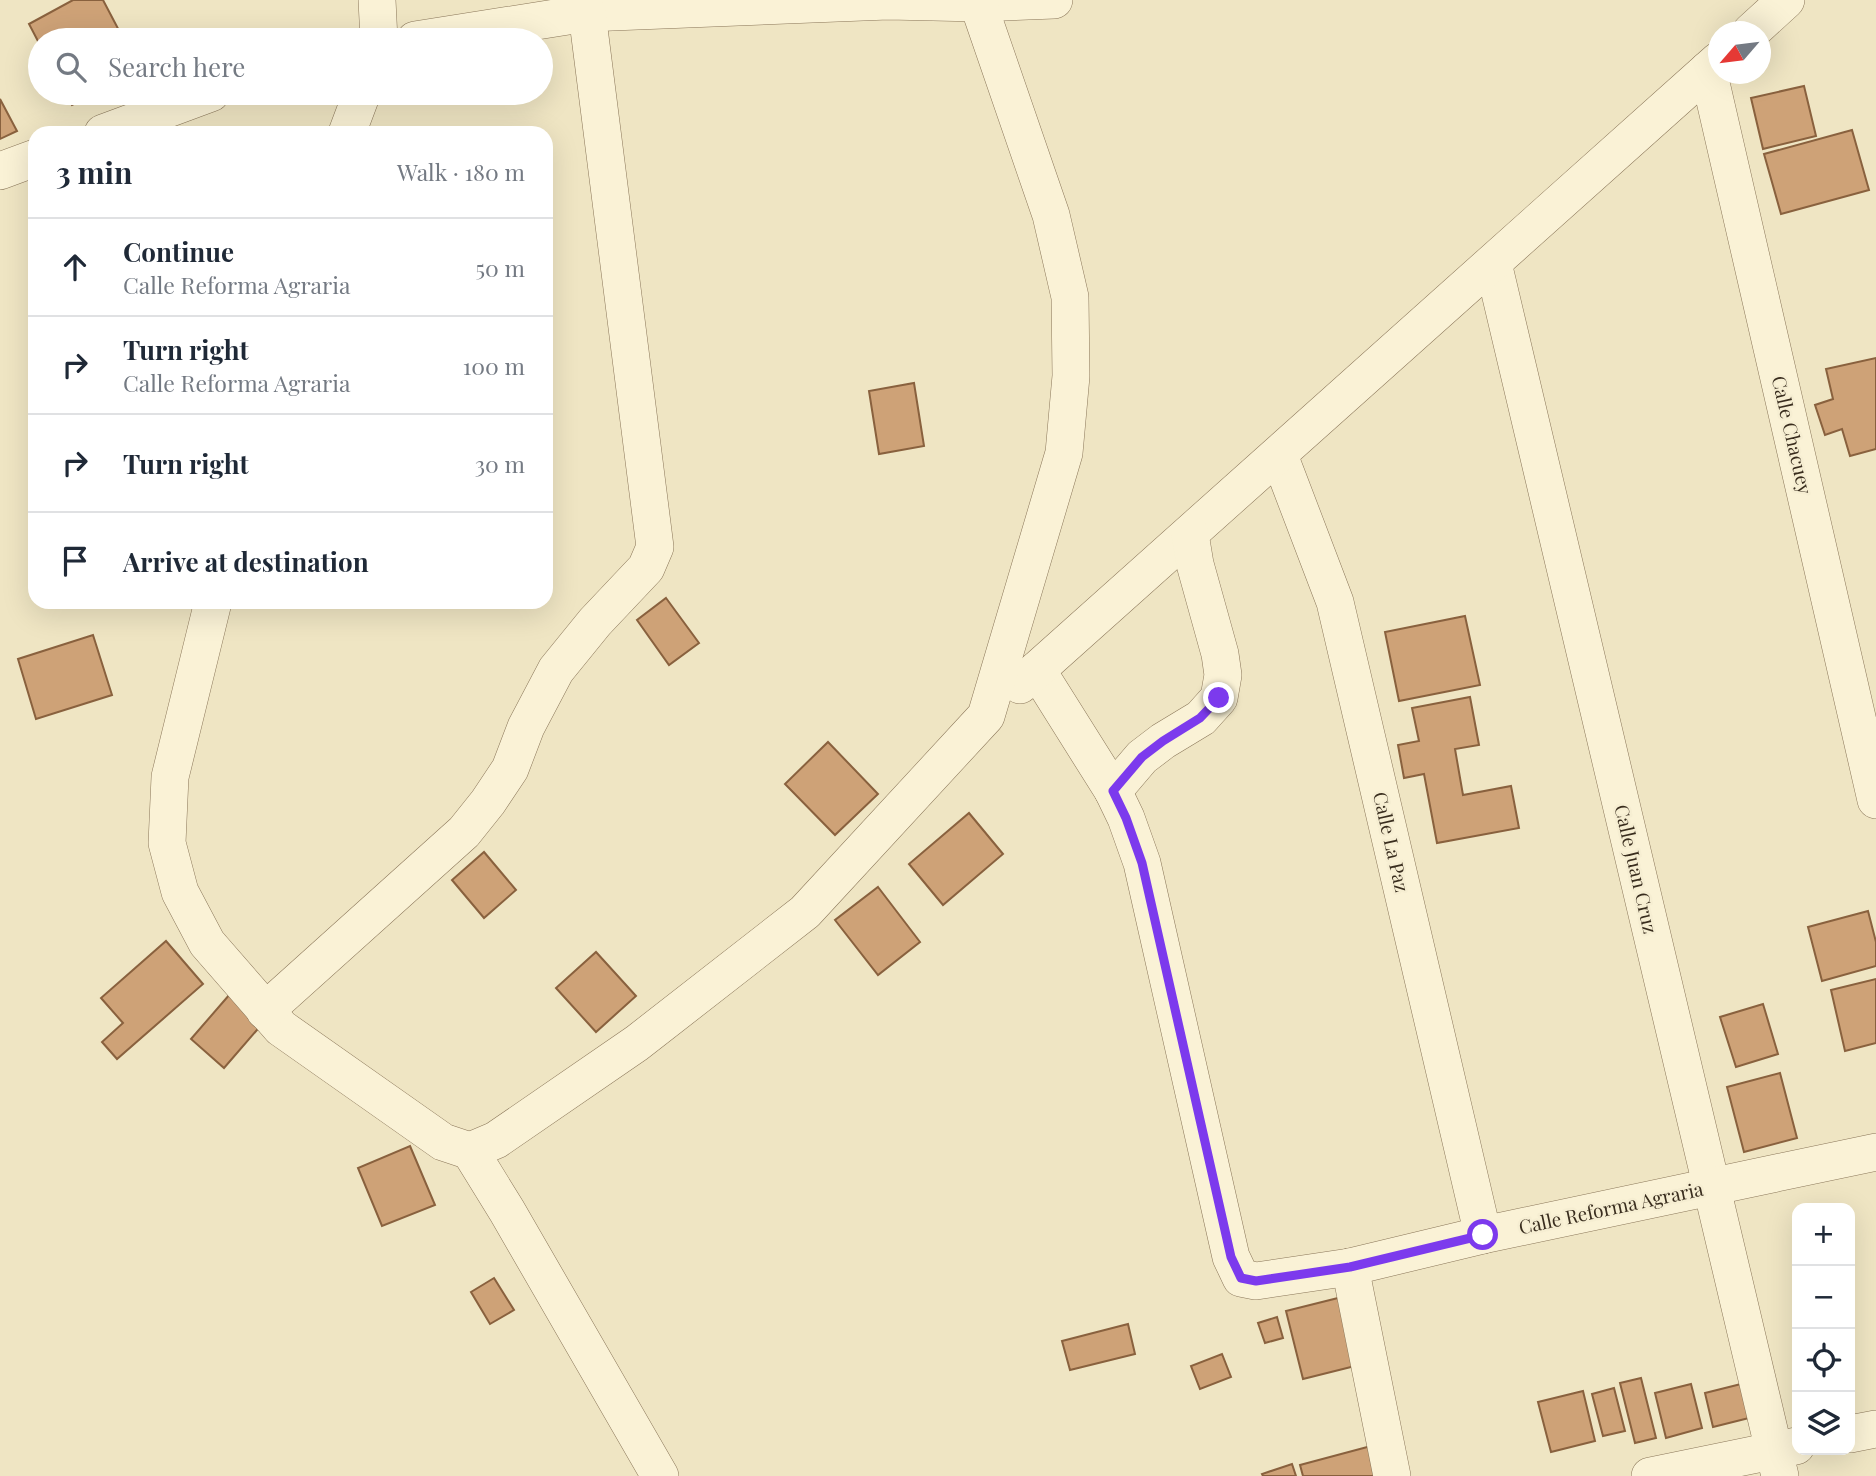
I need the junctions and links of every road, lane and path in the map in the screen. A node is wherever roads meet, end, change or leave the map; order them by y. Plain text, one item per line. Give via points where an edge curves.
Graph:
1 (377, 0) edge
2 (1054, 0) edge
3 (1786, 0) edge
4 (888, 1) edge
5 (978, 3) junction
6 (587, 13) junction
7 (1763, 21) edge
8 (378, 28) edge
9 (491, 28) edge
10 (1708, 70) edge
11 (1717, 84) edge
12 (198, 105) edge
13 (358, 105) edge
14 (181, 120) edge
15 (145, 126) edge
16 (350, 126) edge
17 (1493, 263) junction
18 (1279, 455) junction
19 (1190, 534) junction
20 (211, 609) edge
21 (1037, 670) junction
22 (986, 716) junction
23 (1113, 791) junction
24 (1876, 800) edge
25 (265, 1011) junction
26 (470, 1151) junction
27 (1876, 1152) edge
28 (1712, 1187) junction
29 (1483, 1235) junction
30 (1350, 1267) junction
31 (1876, 1429) edge
32 (1855, 1433) edge
33 (1784, 1457) edge
34 (660, 1476) edge
35 (1392, 1476) edge
36 (1650, 1476) edge

1 - 8 street
2 - 5 street
3 - 7 street
4 - 5 street
4 - 6 street
5 - 22 street via 1051,215 1070,298 1071,376 1064,453
6 - 9 street
6 - 25 street via 655,547 646,568 555,670 510,769 464,832
10 - 17 street
11 - 24 street, Calle Chacuey
12 - 14 street
13 - 16 street
14 - 15 street
17 - 18 street
17 - 28 street, Calle Juan Cruz
18 - 19 street
18 - 29 street, Calle La Paz via 1335,602
19 - 21 street
19 - 23 street via 1220,654 1219,698 1200,718 1142,757
20 - 25 street via 170,777 167,843 180,892 207,943
21 - 22 street
21 - 23 street, Calle Reforma Agraria
22 - 26 street via 805,912 637,1043 496,1140
23 - 30 street, Calle Reforma Agraria via 1142,863 1231,1257 1241,1278 1256,1281
25 - 26 street via 281,1028 443,1142
26 - 34 street
27 - 28 street, Calle Reforma Agraria
28 - 29 street, Calle Reforma Agraria
28 - 33 street, Calle Juan Cruz
29 - 30 street, Calle Reforma Agraria
30 - 35 street
31 - 32 street
33 - 36 street

